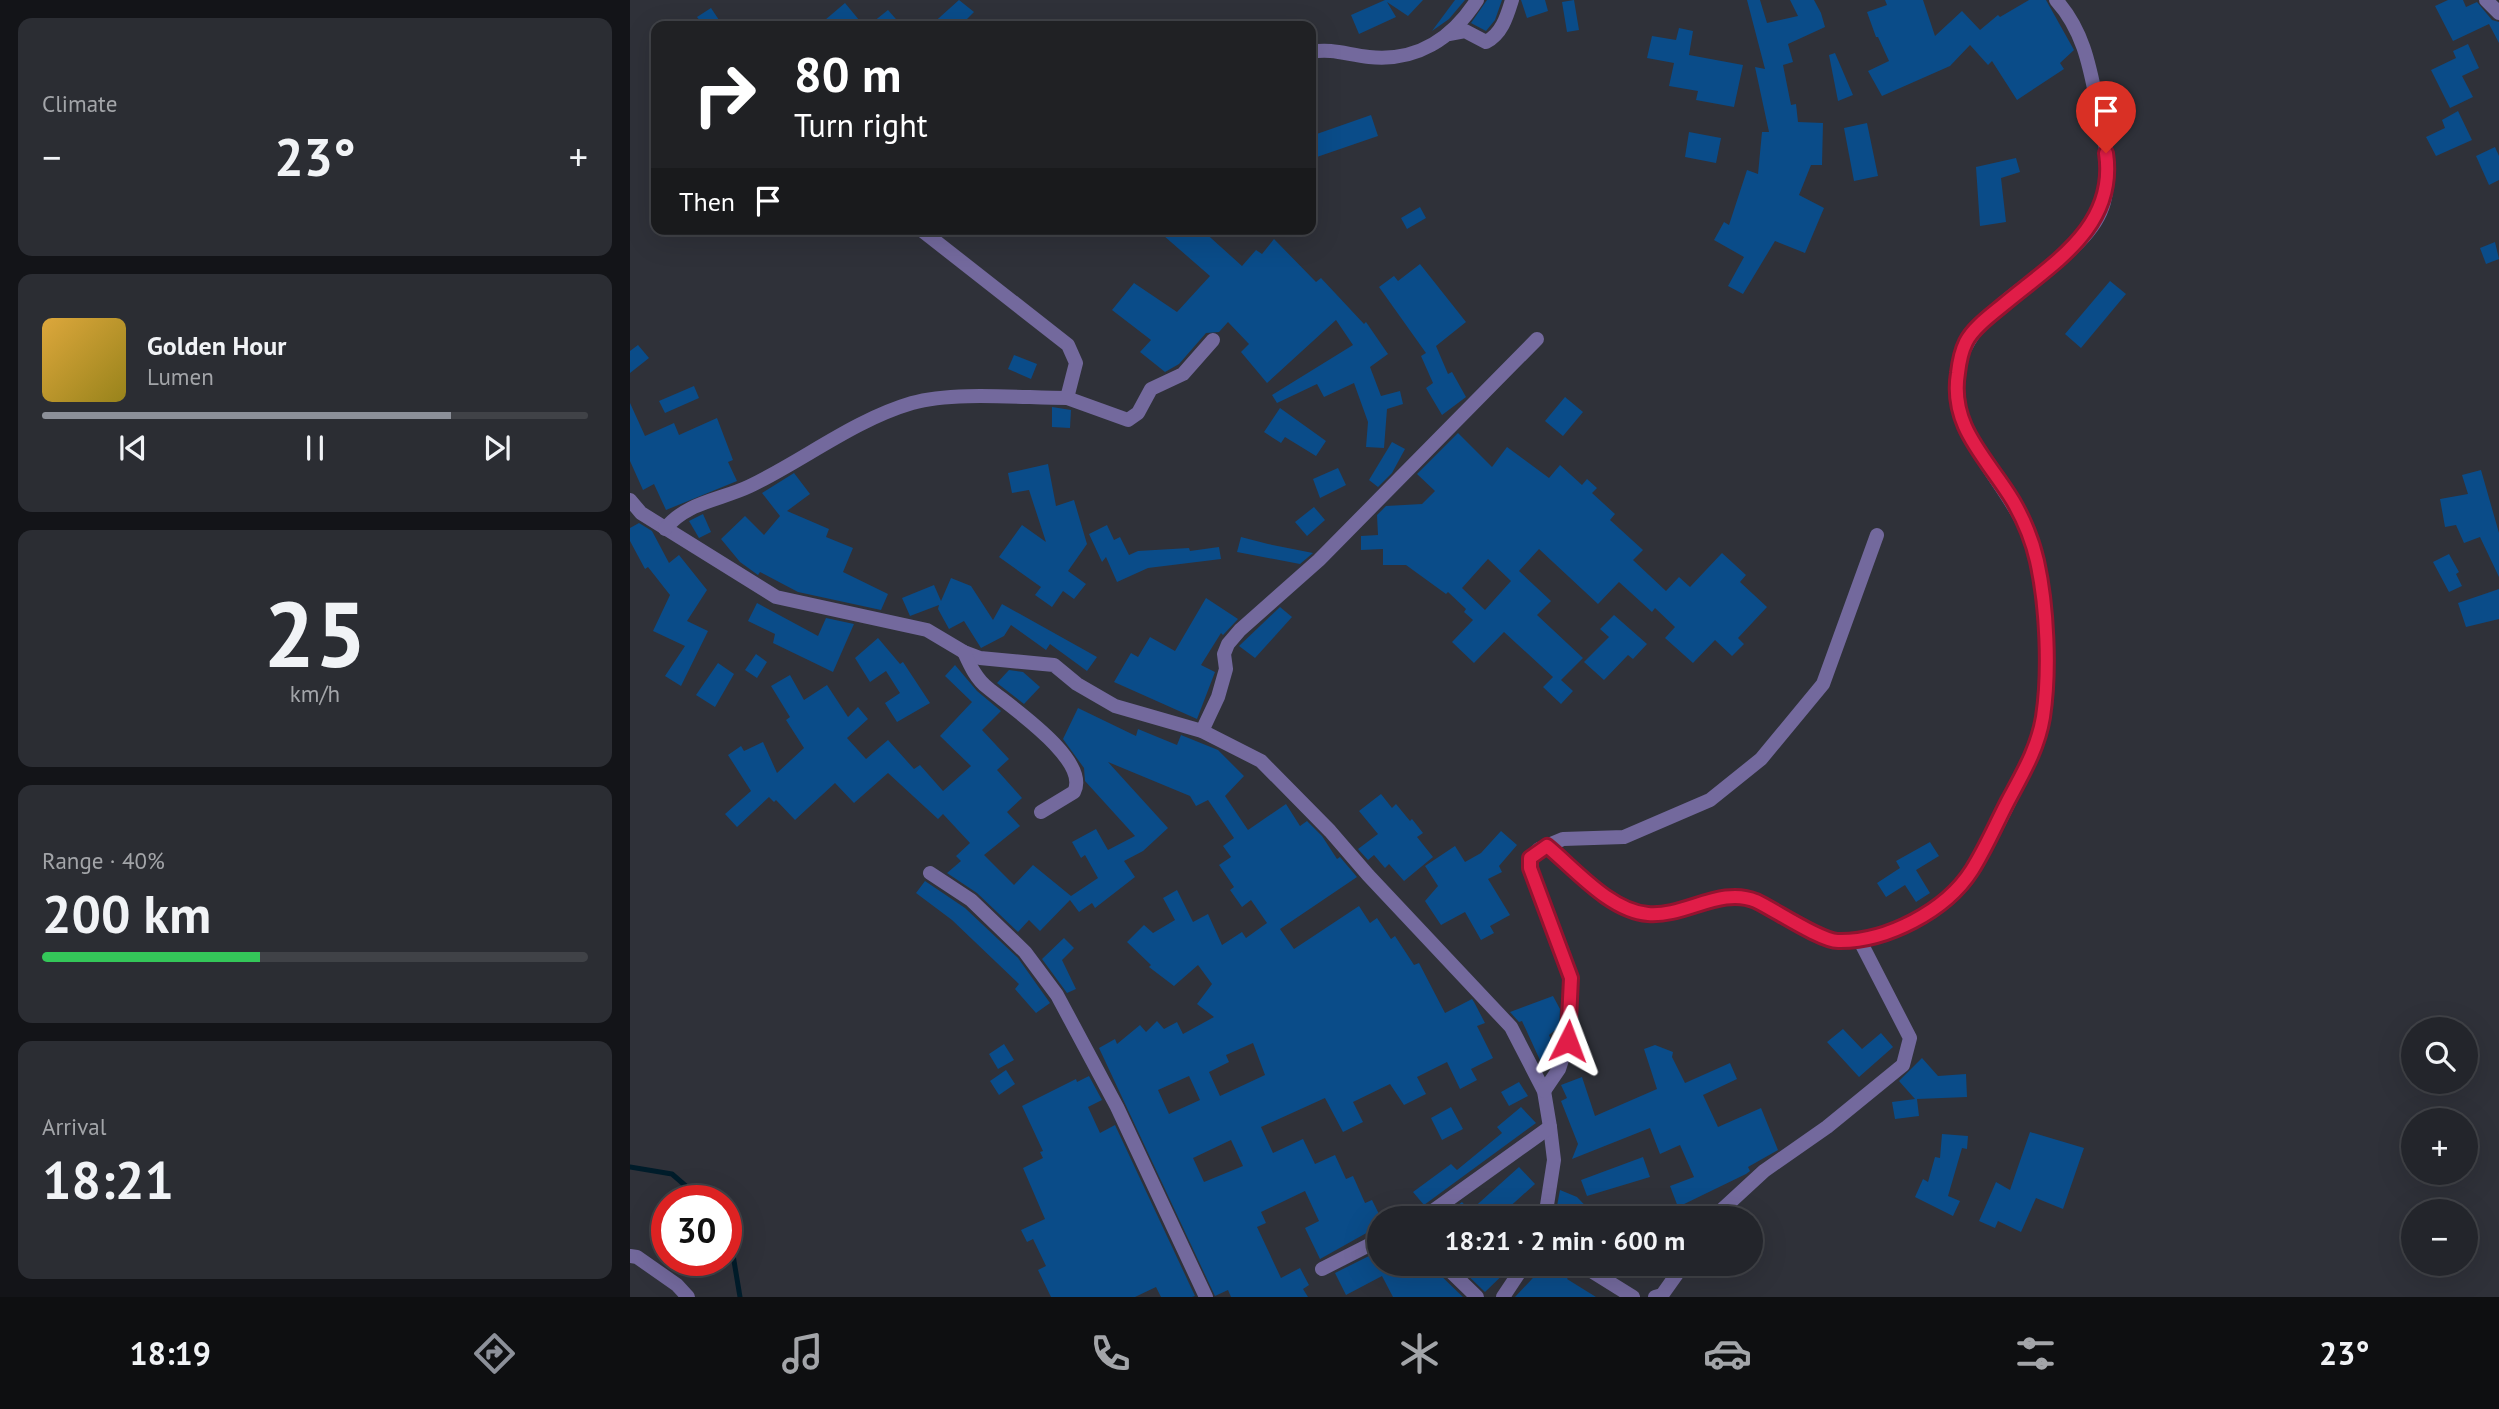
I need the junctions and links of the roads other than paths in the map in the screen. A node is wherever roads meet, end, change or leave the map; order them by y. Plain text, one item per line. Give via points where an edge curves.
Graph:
1 (1477, 0) edge
2 (1512, 0) edge
3 (2056, 0) edge
4 (2486, 0) edge
5 (2499, 13) edge
6 (1449, 34) junction
7 (1316, 51) edge
8 (928, 235) edge
9 (1537, 339) dead end
10 (1213, 340) dead end
11 (1067, 398) junction
12 (630, 500) edge
13 (665, 529) junction
14 (1877, 535) dead end
15 (964, 652) junction
16 (1202, 731) junction
17 (1041, 813) dead end
18 (1547, 846) junction
19 (930, 873) dead end
20 (1860, 939) junction
21 (1544, 1091) junction
22 (1550, 1127) junction
23 (1440, 1206) edge
24 (1547, 1206) edge
25 (1726, 1206) edge
26 (1367, 1246) edge
27 (630, 1256) edge
28 (1322, 1269) dead end
29 (1455, 1276) edge
30 (1517, 1276) edge
31 (1599, 1276) edge
32 (1675, 1276) edge
33 (688, 1297) edge
34 (1206, 1297) edge
35 (1477, 1297) edge
36 (1503, 1297) edge
37 (1633, 1297) edge
38 (1655, 1297) edge

1 - 6 street
2 - 6 street via 1500,31 1486,42 1465,31
3 - 20 street via 2085,44 2109,171 2103,206 2085,234 1987,318 1966,342 1957,376 1959,414 1967,433 2030,533 2043,616 2043,716 2036,747 1971,871 1955,891 1923,915
4 - 5 street
6 - 7 street via 1401,58 1370,58 1329,48
8 - 11 street via 1068,345 1076,363
9 - 16 street via 1319,560 1228,644 1218,697
10 - 11 street via 1183,374 1151,389 1128,420
11 - 13 street via 914,402 860,425 740,491 682,512
12 - 13 street
13 - 15 street via 776,597 928,630
14 - 18 street via 1823,684 1760,759 1710,800 1624,837 1563,839
15 - 16 street via 981,658 1054,665 1115,706
15 - 17 street via 978,678 1050,739 1069,764 1077,781 1074,792
16 - 21 street via 1261,761 1330,831 1511,1027
18 - 20 street via 1624,907 1647,914 1739,895 1834,941
18 - 21 street via 1530,858 1530,868 1571,978 1568,1041 1559,1069
19 - 34 street via 971,900 1025,952 1057,995 1117,1107
20 - 25 street via 1909,1038 1903,1065 1764,1171
21 - 22 street
22 - 23 street
22 - 24 street via 1555,1160
26 - 28 street
27 - 33 street
29 - 35 street
30 - 36 street
31 - 37 street
32 - 38 street via 1662,1295

